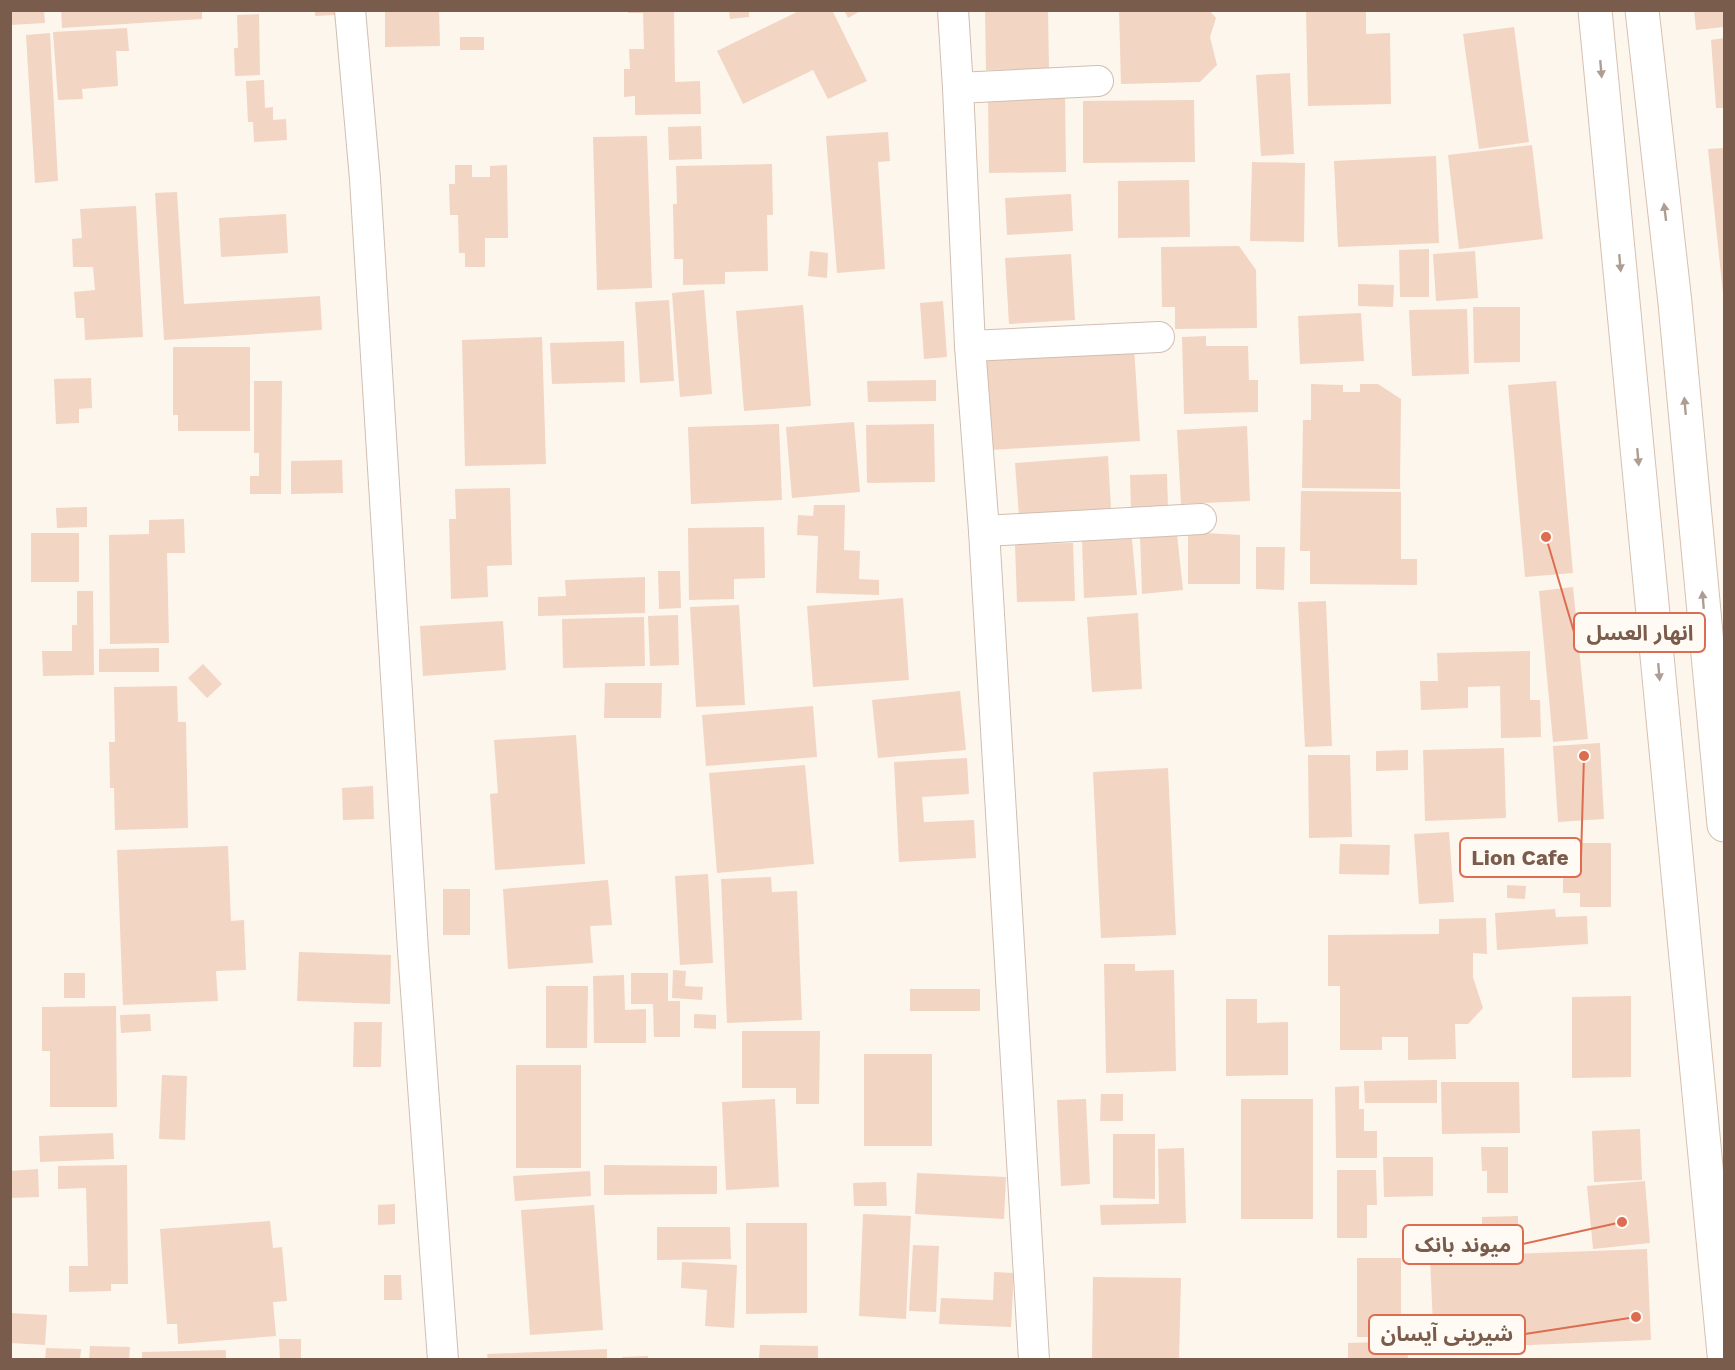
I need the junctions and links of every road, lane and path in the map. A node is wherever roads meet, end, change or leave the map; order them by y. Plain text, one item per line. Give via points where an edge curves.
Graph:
1 (350, 10) edge
2 (953, 10) edge
3 (1595, 10) edge
4 (1642, 10) edge
5 (1098, 81) dead end
6 (958, 88) junction
7 (1159, 337) dead end
8 (970, 346) junction
9 (1201, 519) dead end
10 (984, 531) junction
11 (1725, 825) edge
12 (1725, 1354) edge
13 (443, 1359) edge
14 (1034, 1359) edge

1 - 13 street via 365,179
2 - 6 street
3 -> 12 main road
11 -> 4 main road via 1675,303
5 - 6 street
6 - 8 street
7 - 8 street
8 - 10 street
9 - 10 street
10 - 14 street

